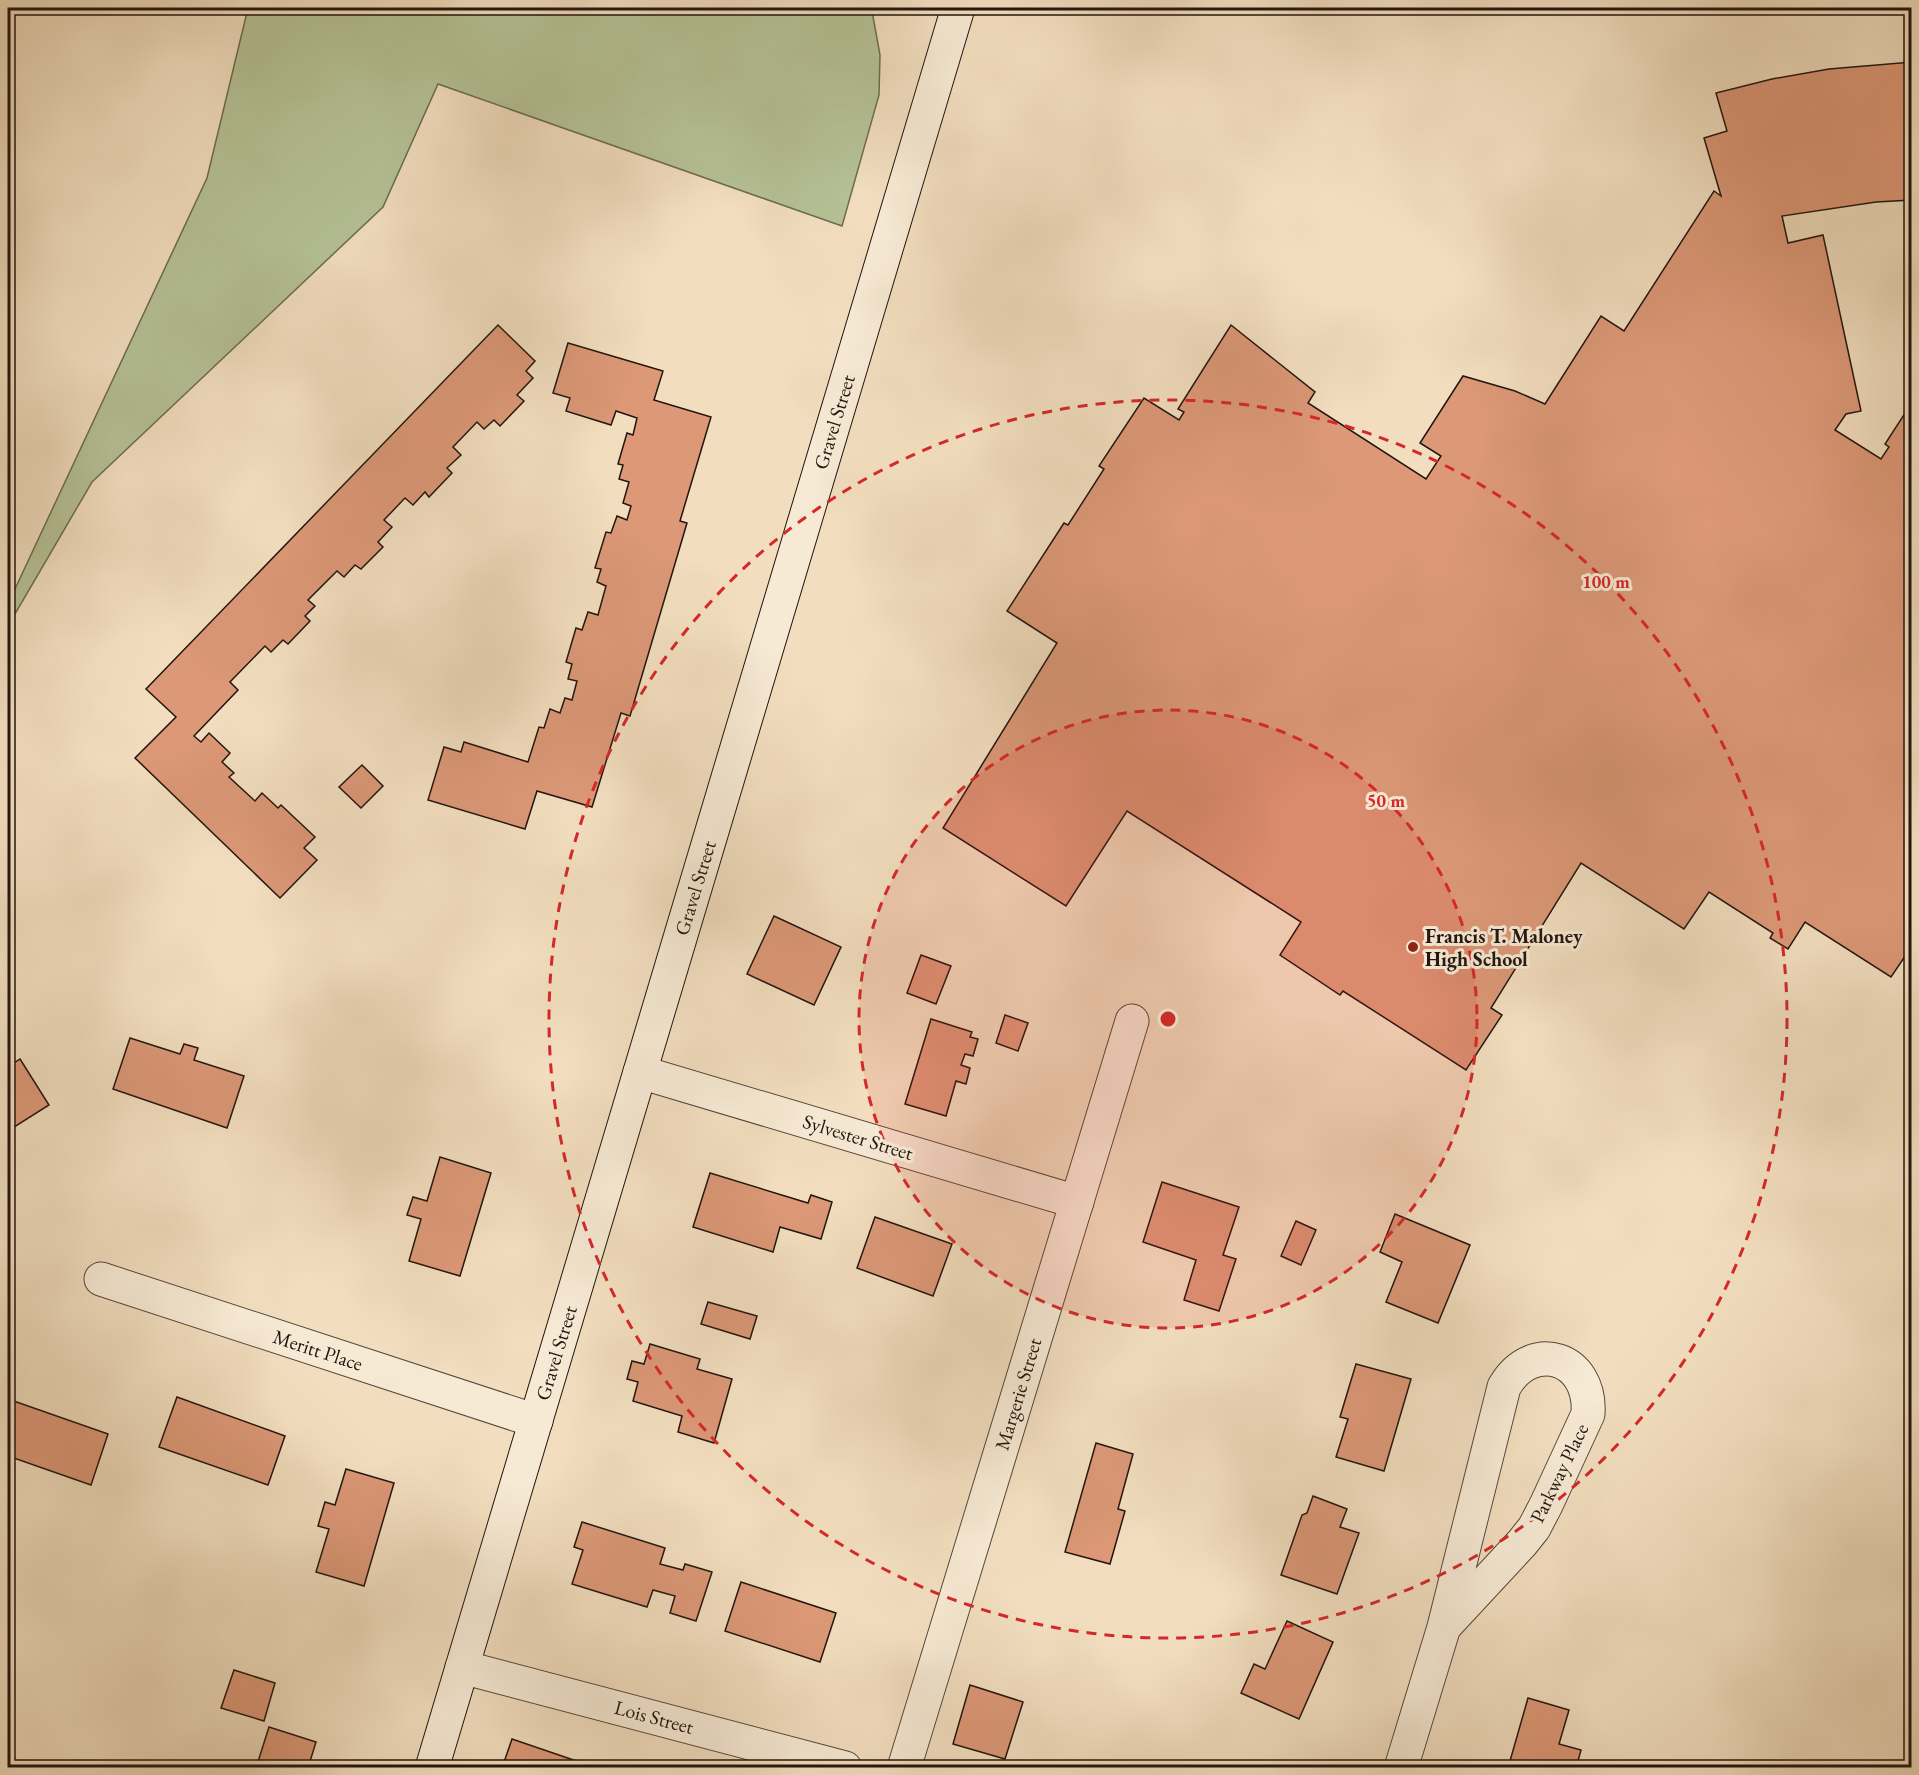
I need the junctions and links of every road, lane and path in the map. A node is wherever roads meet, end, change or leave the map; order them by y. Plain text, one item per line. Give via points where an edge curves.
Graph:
1 (958, 8) edge
2 (1132, 1021) dead end
3 (640, 1072) junction
4 (1077, 1202) junction
5 (101, 1279) dead end
6 (536, 1421) junction
7 (1444, 1627) junction
8 (462, 1667) junction
9 (432, 1767) edge
10 (845, 1767) edge
11 (904, 1767) edge
12 (1401, 1767) edge

1 - 3 street, Gravel Street
2 - 4 street, Margerie Street
3 - 4 street, Sylvester Street
3 - 6 street, Gravel Street
4 - 11 street, Margerie Street
5 - 6 street, Meritt Place
6 - 8 street, Gravel Street
7 - 7 street, Parkway Place via 1504,1387 1522,1365 1536,1359 1565,1364 1577,1372 1585,1385 1588,1414 1546,1505 1522,1543
7 - 12 street, Parkway Place
8 - 9 street, Gravel Street
8 - 10 street, Lois Street

